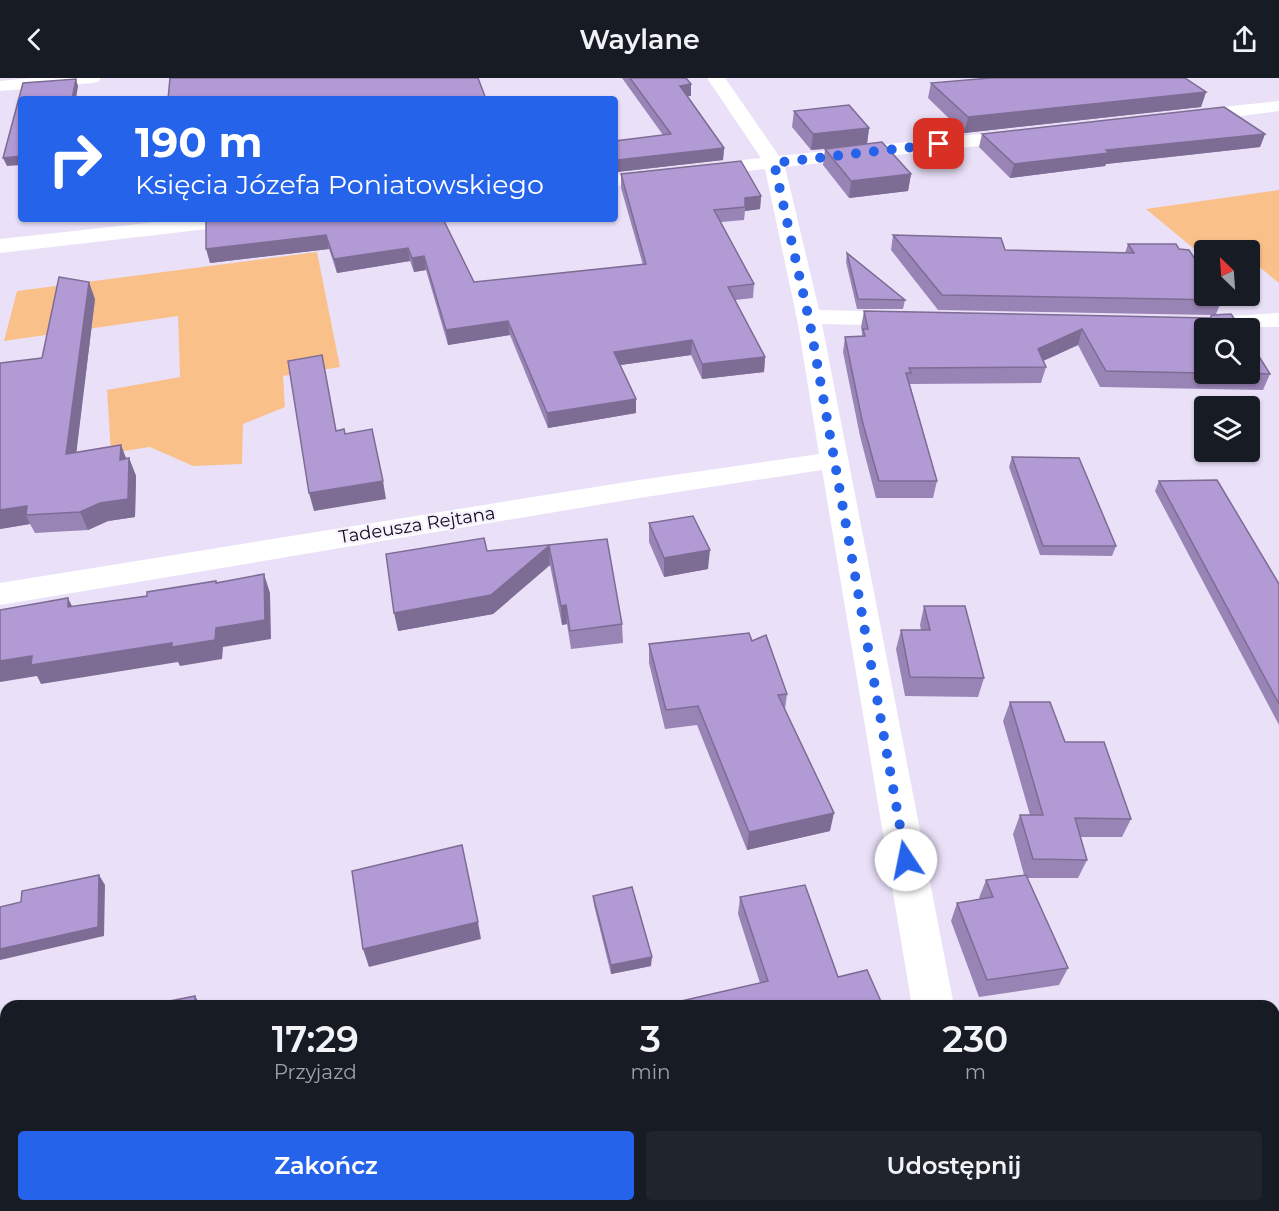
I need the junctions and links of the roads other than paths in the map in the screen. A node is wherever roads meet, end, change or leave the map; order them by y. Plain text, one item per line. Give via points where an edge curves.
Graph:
1 (92, 78) edge
2 (716, 78) edge
3 (0, 86) edge
4 (1279, 106) edge
5 (1169, 119) edge
6 (1047, 132) edge
7 (774, 163) junction
8 (618, 180) edge
9 (215, 222) edge
10 (0, 246) edge
11 (808, 317) junction
12 (931, 319) edge
13 (1279, 320) edge
14 (1170, 325) edge
15 (834, 460) junction
16 (0, 594) edge
17 (932, 1000) edge

1 - 3 street
2 - 7 street
4 - 5 street
6 - 7 street
7 - 8 street
7 - 11 street
9 - 10 street
11 - 12 street
11 - 15 street
13 - 14 street
15 - 16 street, Tadeusza Rejtana
15 - 17 street

